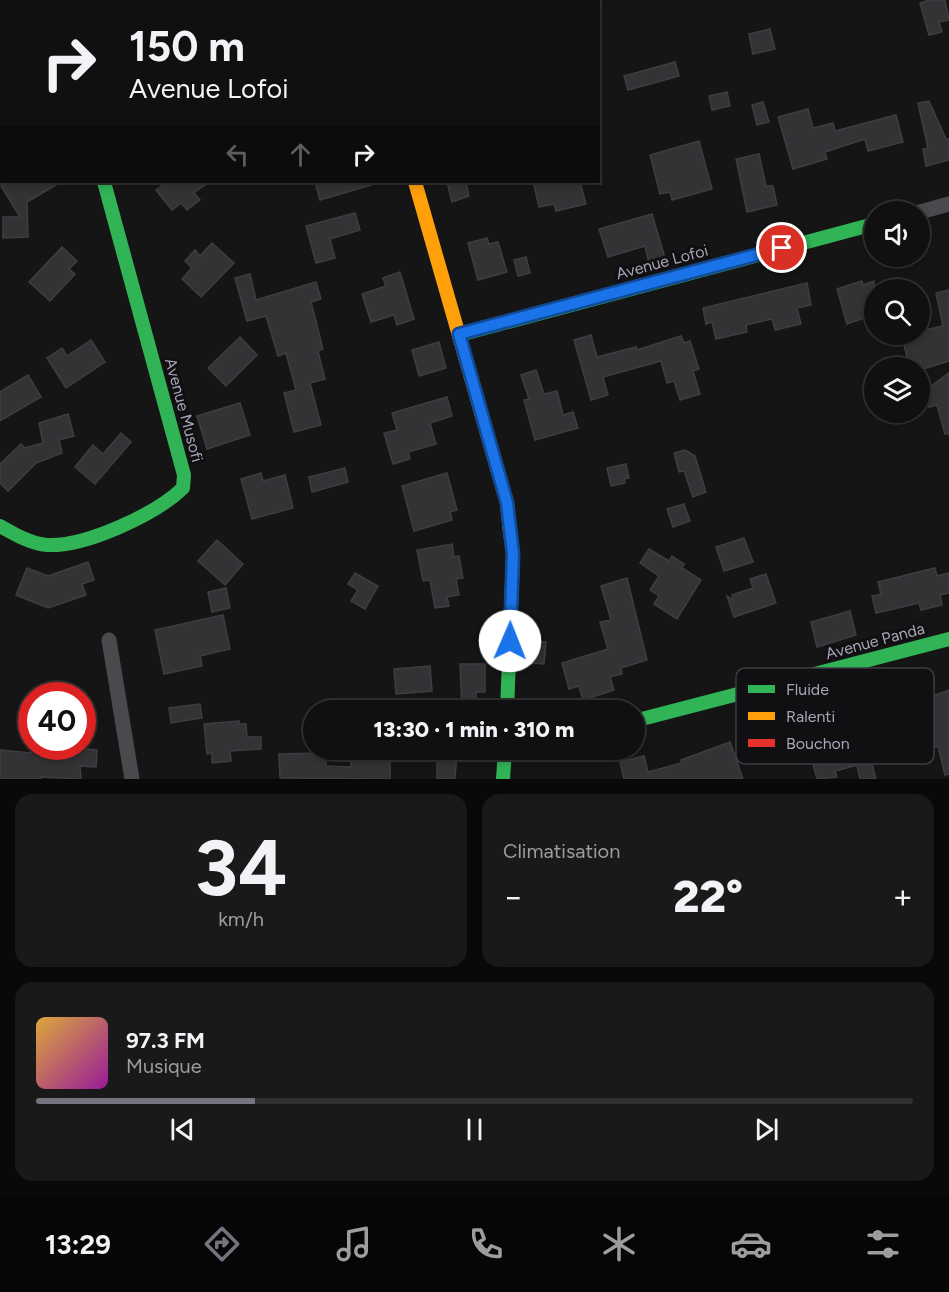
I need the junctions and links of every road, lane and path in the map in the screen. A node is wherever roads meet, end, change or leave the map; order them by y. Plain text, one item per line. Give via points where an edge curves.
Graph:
1 (104, 183) edge
2 (415, 183) edge
3 (949, 204) edge
4 (930, 209) edge
5 (864, 227) edge
6 (459, 334) junction
7 (0, 526) edge
8 (109, 639) dead end
9 (949, 639) edge
10 (838, 668) edge
11 (736, 694) edge
12 (507, 700) edge
13 (645, 718) edge
14 (507, 760) edge
15 (132, 779) edge
16 (503, 779) edge

1 - 7 street, Avenue Musofi via 184,475 183,488 165,505 65,545 39,544
2 - 6 street
3 - 4 street
5 - 6 street, Avenue Lofoi
6 - 12 street via 511,528
8 - 15 street
9 - 10 street, Avenue Panda
11 - 13 street, Avenue Panda
14 - 16 street

